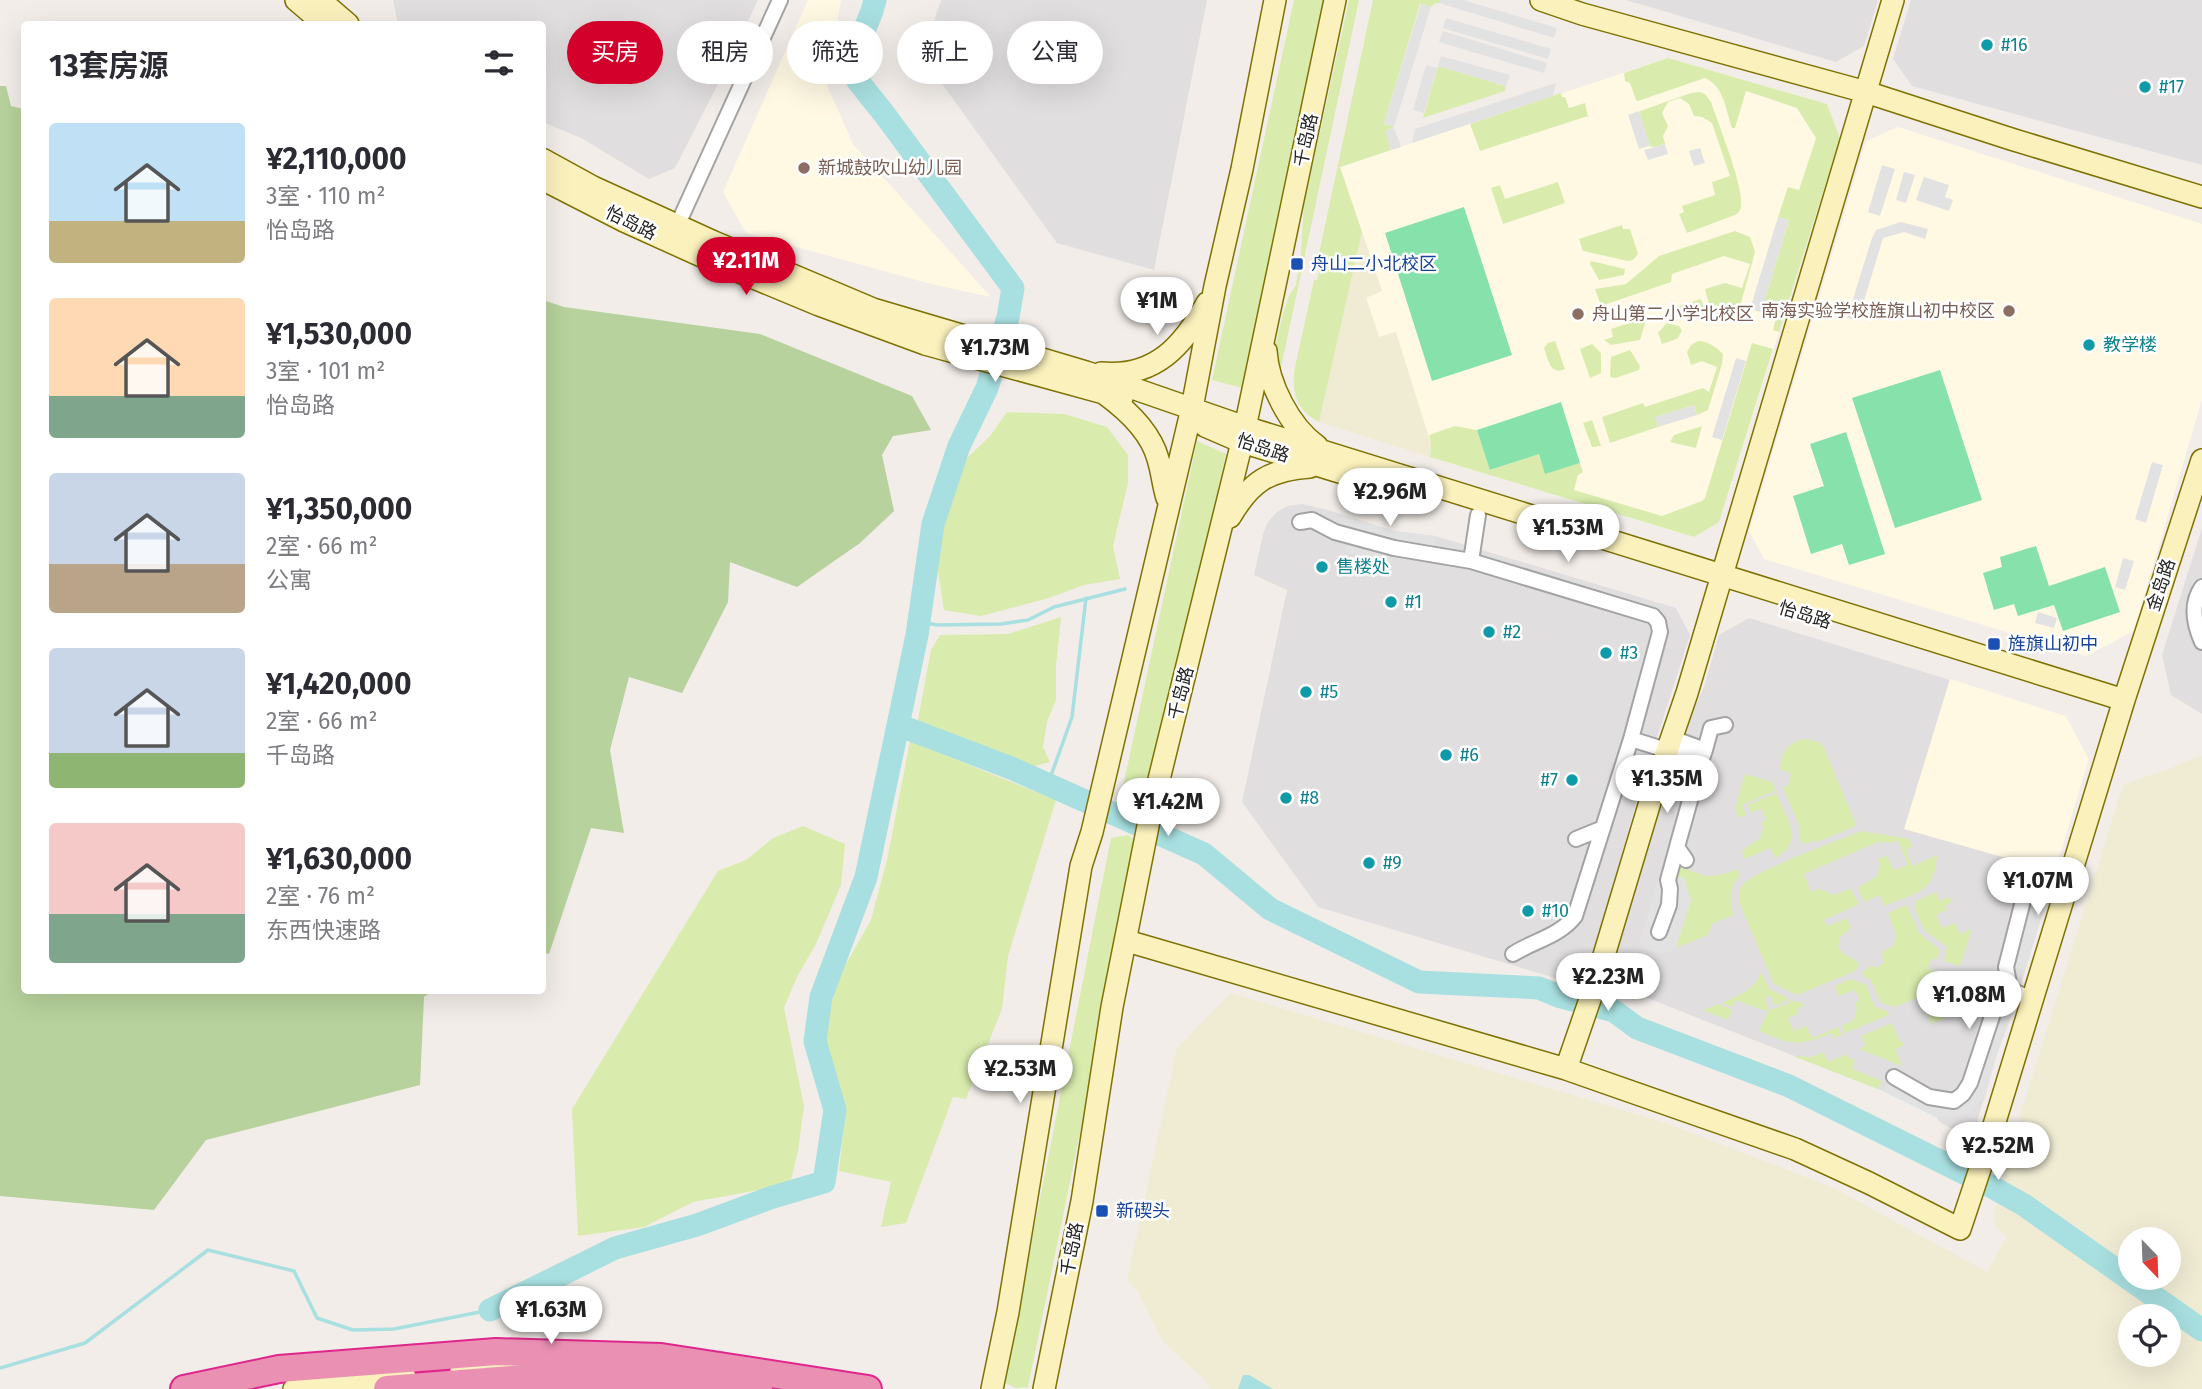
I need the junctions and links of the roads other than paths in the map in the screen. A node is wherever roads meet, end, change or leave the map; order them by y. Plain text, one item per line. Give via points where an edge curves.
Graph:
1 (296, 0) edge
2 (780, 0) edge
3 (1275, 0) edge
4 (1335, 0) edge
5 (1541, 0) edge
6 (1893, 0) edge
7 (325, 7) edge
8 (344, 21) edge
9 (1866, 92) junction
10 (546, 161) edge
11 (546, 181) edge
12 (2202, 197) edge
13 (677, 226) junction
14 (1215, 286) junction
15 (1264, 338) junction
16 (971, 347) junction
17 (1031, 364) junction
18 (1086, 372) junction
19 (1104, 393) junction
20 (1190, 414) junction
21 (1244, 435) junction
22 (1324, 459) junction
23 (2202, 460) edge
24 (1169, 502) junction
25 (1478, 515) junction
26 (1300, 522) dead end
27 (1219, 538) junction
28 (1471, 561) junction
29 (1718, 582) junction
30 (2202, 587) edge
31 (2202, 642) edge
32 (2123, 705) junction
33 (1725, 725) dead end
34 (1631, 739) junction
35 (1670, 744) junction
36 (1703, 756) junction
37 (1603, 828) junction
38 (1576, 839) dead end
39 (1677, 847) junction
40 (1686, 860) dead end
41 (2011, 875) dead end
42 (1659, 932) dead end
43 (1127, 941) junction
44 (1513, 954) dead end
45 (2010, 990) junction
46 (2033, 999) junction
47 (1566, 1069) junction
48 (1894, 1077) dead end
49 (184, 1389) edge
50 (294, 1389) edge
51 (387, 1389) edge
52 (759, 1389) edge
53 (808, 1389) edge
54 (868, 1389) edge
55 (992, 1389) edge
56 (1044, 1389) edge

1 - 7 street
2 - 13 street
3 - 14 street
4 - 15 street, 千岛路
5 - 9 street
6 - 9 street
7 - 8 street
9 - 12 street
9 - 29 street
10 - 13 street
11 - 16 street, 怡岛路 via 624,221 819,305 925,344
13 - 16 street
14 - 18 street via 1187,335 1164,359 1131,371
14 - 20 street
15 - 21 street, 千岛路
15 - 22 street via 1271,378 1287,411
16 - 17 street
17 - 18 street
17 - 19 street
18 - 20 street
19 - 20 street
19 - 24 street via 1152,443
20 - 21 street, 怡岛路
20 - 24 street
21 - 22 street, 怡岛路
21 - 27 street, 千岛路
22 - 25 street, 怡岛路
22 - 27 street via 1265,477 1241,498
22 - 29 street
23 - 32 street, 金岛路
24 - 55 street via 1081,866
25 - 28 street
25 - 29 street, 怡岛路
26 - 28 street via 1312,520 1335,532 1394,548
27 - 43 street, 千岛路 via 1150,816
28 - 34 street via 1653,616 1660,632
29 - 32 street
29 - 35 street
30 - 31 street via 2195,597 2194,613
32 - 46 street, 金岛路
33 - 36 street via 1711,728
34 - 35 street
34 - 37 street
35 - 36 street
35 - 47 street
36 - 39 street
37 - 38 street
37 - 44 street via 1575,916 1567,927
39 - 40 street
39 - 42 street via 1668,880 1670,905
41 - 45 street via 2026,889 2006,967
43 - 47 street
43 - 56 street, 千岛路
45 - 46 street
45 - 48 street via 1998,998 1970,1083 1954,1101 1929,1097
46 - 47 street, 金岛路 via 1960,1229 1795,1149
49 - 54 highway via 279,1369 496,1352 661,1357
50 - 53 street via 515,1365 683,1373
51 - 52 highway via 537,1377

